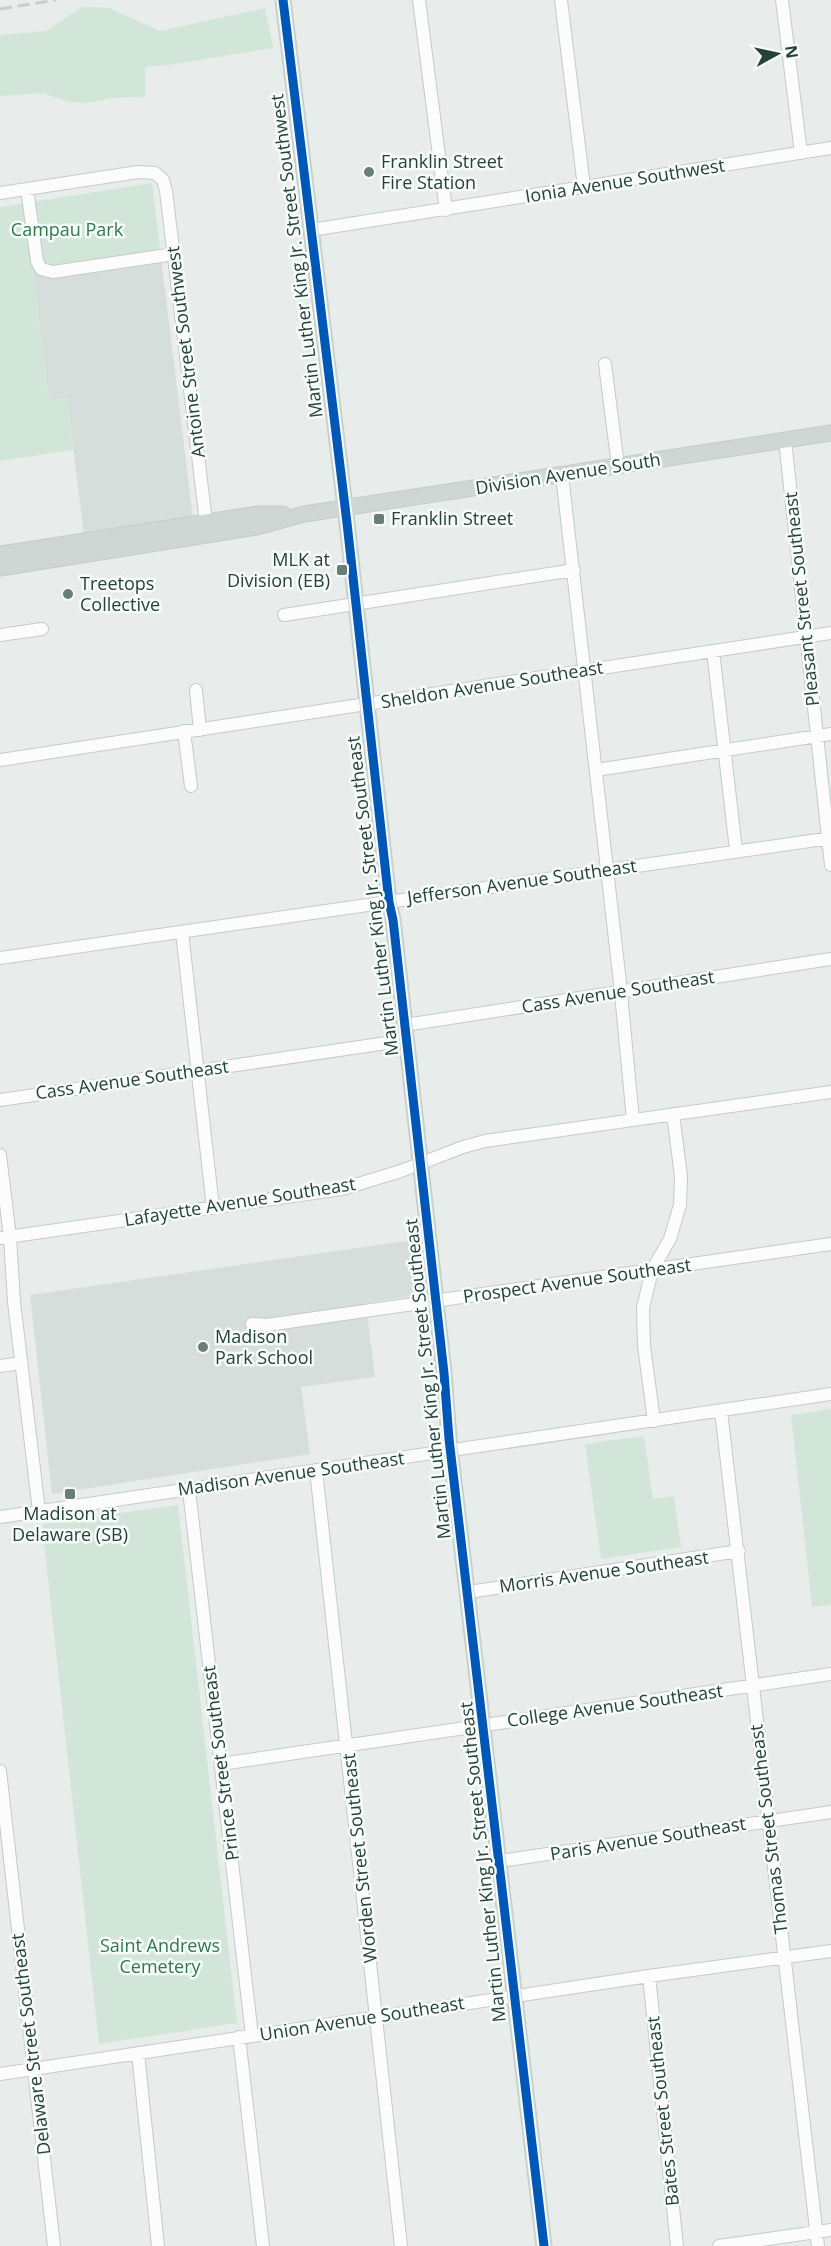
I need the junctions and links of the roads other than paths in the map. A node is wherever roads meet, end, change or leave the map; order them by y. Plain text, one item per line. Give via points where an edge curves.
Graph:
1 (283, 0) edge
2 (419, 0) edge
3 (561, 0) edge
4 (782, 0) edge
5 (831, 148) edge
6 (801, 153) junction
7 (584, 188) junction
8 (27, 189) junction
9 (0, 194) edge
10 (446, 210) junction
11 (311, 230) junction
12 (174, 254) junction
13 (604, 364) dead end
14 (831, 432) edge
15 (784, 440) junction
16 (618, 466) junction
17 (562, 475) junction
18 (345, 508) junction
19 (207, 528) junction
20 (0, 554) edge
21 (0, 568) edge
22 (574, 570) junction
23 (357, 603) junction
24 (284, 615) dead end
25 (42, 629) dead end
26 (831, 633) edge
27 (0, 635) edge
28 (806, 637) junction
29 (713, 651) junction
30 (584, 671) junction
31 (196, 690) dead end
32 (367, 703) junction
33 (200, 730) junction
34 (184, 731) junction
35 (831, 735) edge
36 (817, 736) junction
37 (725, 751) junction
38 (0, 759) edge
39 (596, 770) junction
40 (191, 786) dead end
41 (829, 838) edge
42 (736, 850) junction
43 (831, 865) edge
44 (607, 870) junction
45 (389, 902) junction
46 (182, 932) junction
47 (0, 958) edge
48 (831, 959) edge
49 (621, 992) junction
50 (406, 1033) junction
51 (199, 1070) junction
52 (831, 1092) edge
53 (0, 1100) edge
54 (673, 1114) junction
55 (633, 1120) junction
56 (0, 1155) edge
57 (420, 1164) junction
58 (213, 1208) junction
59 (5, 1238) edge
60 (831, 1244) edge
61 (652, 1270) junction
62 (436, 1302) junction
63 (252, 1324) dead end
64 (21, 1363) junction
65 (0, 1366) edge
66 (831, 1394) edge
67 (721, 1411) junction
68 (654, 1421) junction
69 (451, 1451) junction
70 (316, 1470) junction
71 (189, 1490) junction
72 (39, 1511) junction
73 (0, 1517) edge
74 (739, 1551) junction
75 (469, 1592) junction
76 (831, 1674) edge
77 (752, 1685) junction
78 (484, 1725) junction
79 (347, 1744) junction
80 (221, 1764) junction
81 (0, 1771) edge
82 (831, 1812) edge
83 (769, 1821) junction
84 (500, 1861) junction
85 (831, 1951) edge
86 (785, 1958) junction
87 (649, 1976) junction
88 (515, 1997) junction
89 (377, 2017) junction
90 (252, 2036) junction
91 (239, 2037) junction
92 (138, 2053) junction
93 (34, 2069) junction
94 (0, 2074) edge
95 (831, 2230) edge
96 (816, 2232) junction
97 (54, 2246) edge
98 (158, 2246) edge
99 (263, 2246) edge
100 (401, 2246) edge
101 (544, 2246) edge
102 (677, 2246) edge
103 (719, 2246) edge
104 (818, 2246) edge

1 - 11 main road, Martin Luther King Jr. Street Southwest
2 - 10 street
3 - 7 street
4 - 6 street
5 - 6 street, Ionia Avenue Southwest
6 - 7 street, Ionia Avenue Southwest
7 - 10 street, Ionia Avenue Southwest
8 - 9 street
8 - 12 street, Antoine Street Southwest via 138,171 155,173 163,180 166,191
8 - 12 street via 41,269 53,272
10 - 11 street, Ionia Avenue Southwest
11 - 18 main road, Martin Luther King Jr. Street Southwest
12 - 19 street, Antoine Street Southwest
13 - 16 street
14 - 15 main road, Division Avenue South
15 - 16 main road, Division Avenue South
15 - 28 street, Pleasant Street Southeast
16 - 17 main road, Division Avenue South
17 - 18 main road, Division Avenue South
17 - 22 street
18 - 19 main road, Division Avenue South via 257,526
18 - 23 main road, Martin Luther King Jr. Street Southeast
19 - 20 main road, Division Avenue South
19 - 21 main road, Division Avenue South
22 - 23 street
22 - 30 street
23 - 24 street
23 - 32 main road, Martin Luther King Jr. Street Southeast
25 - 27 street
26 - 28 street, Sheldon Avenue Southeast
28 - 29 street, Sheldon Avenue Southeast
28 - 36 street, Pleasant Street Southeast
29 - 30 street, Sheldon Avenue Southeast
29 - 37 street
30 - 32 street, Sheldon Avenue Southeast
30 - 39 street
31 - 33 street
32 - 33 street, Sheldon Avenue Southeast
32 - 45 main road, Martin Luther King Jr. Street Southeast
33 - 34 street, Sheldon Avenue Southeast
34 - 38 street, Sheldon Avenue Southeast
34 - 40 street
35 - 36 street
36 - 37 street
36 - 41 street, Pleasant Street Southeast
37 - 39 street
37 - 42 street
39 - 44 street
41 - 42 street, Jefferson Avenue Southeast
41 - 43 street, Pleasant Street Southeast
42 - 44 street, Jefferson Avenue Southeast
44 - 45 street, Jefferson Avenue Southeast
44 - 49 street
45 - 46 street, Jefferson Avenue Southeast
45 - 50 main road, Martin Luther King Jr. Street Southeast
46 - 47 street, Jefferson Avenue Southeast
46 - 51 street
48 - 49 street, Cass Avenue Southeast
49 - 50 street, Cass Avenue Southeast
49 - 55 street
50 - 51 street, Cass Avenue Southeast
50 - 57 main road, Martin Luther King Jr. Street Southeast
51 - 53 street, Cass Avenue Southeast
51 - 58 street
52 - 54 street, Lafayette Avenue Southeast
54 - 55 street, Lafayette Avenue Southeast
54 - 61 street via 681,1176 680,1205 670,1239
55 - 57 street, Lafayette Avenue Southeast via 485,1142
56 - 59 street
57 - 58 street, Lafayette Avenue Southeast via 342,1189
57 - 62 main road, Martin Luther King Jr. Street Southeast
58 - 59 street, Lafayette Avenue Southeast
59 - 64 street
60 - 61 street, Prospect Avenue Southeast
61 - 62 street, Prospect Avenue Southeast
61 - 68 street via 642,1323
62 - 63 street, Prospect Avenue Southeast
62 - 69 main road, Martin Luther King Jr. Street Southeast
64 - 65 street
64 - 72 street
66 - 67 street, Madison Avenue Southeast
67 - 68 street, Madison Avenue Southeast
67 - 74 street, Thomas Street Southeast
68 - 69 street, Madison Avenue Southeast
69 - 70 street, Madison Avenue Southeast
69 - 75 main road, Martin Luther King Jr. Street Southeast
70 - 71 street, Madison Avenue Southeast
70 - 79 street, Worden Street Southeast
71 - 72 street, Madison Avenue Southeast
71 - 80 street, Prince Street Southeast
72 - 73 street, Madison Avenue Southeast
74 - 75 street, Morris Avenue Southeast
74 - 77 street, Thomas Street Southeast
75 - 78 main road, Martin Luther King Jr. Street Southeast
76 - 77 street, College Avenue Southeast
77 - 78 street, College Avenue Southeast
77 - 83 street, Thomas Street Southeast
78 - 79 street, College Avenue Southeast
78 - 84 main road, Martin Luther King Jr. Street Southeast
79 - 80 street, College Avenue Southeast
79 - 89 street, Worden Street Southeast
80 - 90 street, Prince Street Southeast
81 - 93 street, Delaware Street Southeast
82 - 83 street, Paris Avenue Southeast
83 - 84 street, Paris Avenue Southeast
83 - 86 street, Thomas Street Southeast
84 - 88 main road, Martin Luther King Jr. Street Southeast
85 - 86 street, Union Avenue Southeast
86 - 87 street, Union Avenue Southeast
86 - 96 street, Thomas Street Southeast
87 - 88 street, Union Avenue Southeast
87 - 102 street, Bates Street Southeast
88 - 89 street, Union Avenue Southeast
88 - 101 main road, Martin Luther King Jr. Street Southeast
89 - 90 street, Union Avenue Southeast
89 - 100 street, Worden Street Southeast
90 - 91 street, Union Avenue Southeast
91 - 92 street, Union Avenue Southeast
91 - 99 street
92 - 93 street, Union Avenue Southeast
92 - 98 street
93 - 94 street, Union Avenue Southeast
93 - 97 street, Delaware Street Southeast
95 - 96 street
96 - 103 street
96 - 104 street, Thomas Street Southeast

